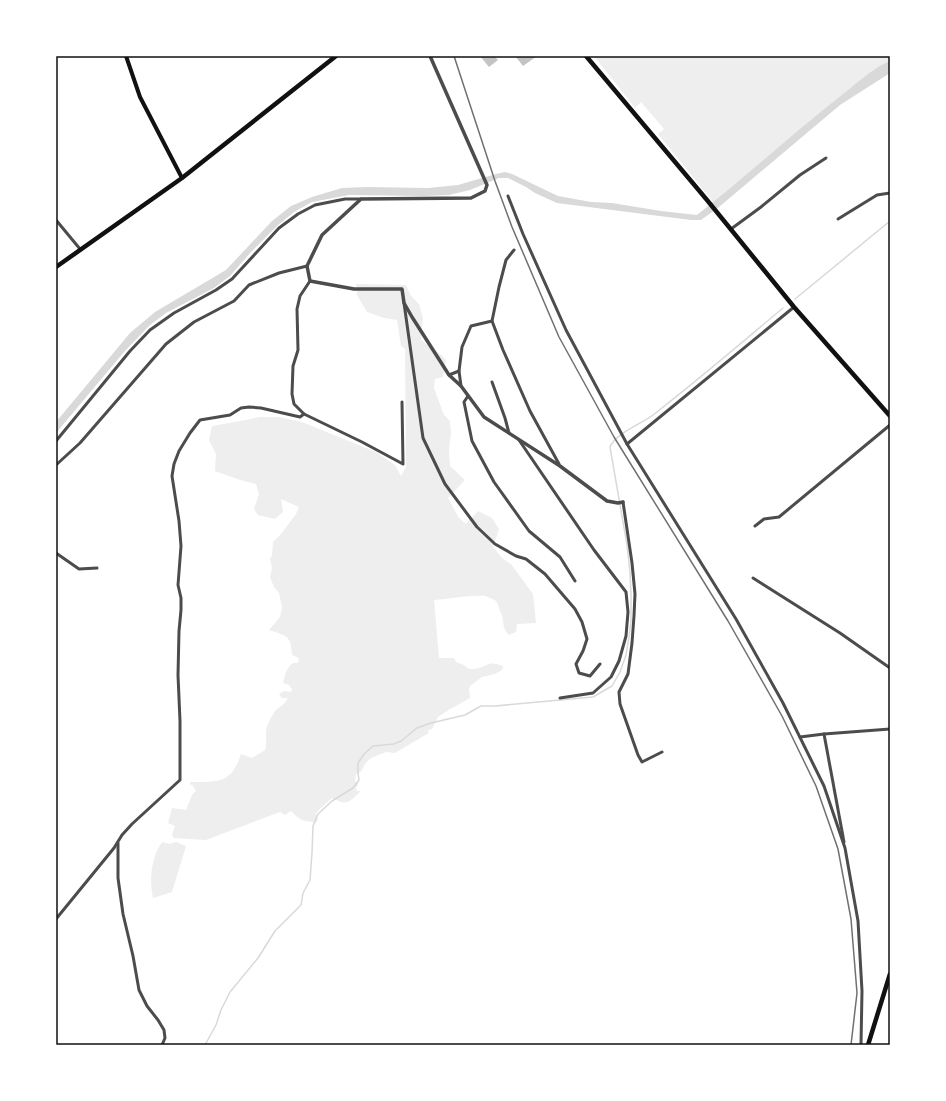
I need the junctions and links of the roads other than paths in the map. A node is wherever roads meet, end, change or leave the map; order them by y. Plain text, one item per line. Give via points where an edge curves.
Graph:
1 (126, 56) edge
2 (336, 56) edge
3 (430, 56) edge
4 (586, 56) edge
5 (826, 158) dead end
6 (182, 178) junction
7 (890, 193) edge
8 (508, 196) dead end
9 (361, 199) junction
10 (838, 219) dead end
11 (56, 220) edge
12 (731, 229) junction
13 (80, 250) junction
14 (514, 250) dead end
15 (56, 266) edge
16 (308, 266) junction
17 (310, 281) junction
18 (404, 304) junction
19 (794, 306) junction
20 (492, 321) junction
21 (459, 371) junction
22 (450, 375) junction
23 (492, 382) dead end
24 (461, 386) junction
25 (468, 396) junction
26 (402, 402) dead end
27 (304, 414) junction
28 (890, 416) edge
29 (890, 425) edge
30 (510, 433) junction
31 (518, 439) junction
32 (56, 441) edge
33 (627, 444) junction
34 (56, 465) edge
35 (560, 466) junction
36 (624, 502) joint
37 (755, 526) dead end
38 (56, 553) edge
39 (97, 568) dead end
40 (753, 578) dead end
41 (575, 581) dead end
42 (600, 664) dead end
43 (890, 668) edge
44 (560, 698) dead end
45 (890, 729) edge
46 (824, 734) junction
47 (800, 737) junction
48 (662, 752) dead end
49 (118, 842) junction
50 (845, 848) junction
51 (56, 919) edge
52 (890, 974) edge
53 (162, 1045) edge
54 (861, 1045) edge
55 (868, 1045) edge

1 - 6 main road via 140,97
2 - 6 main road
3 - 9 street via 487,185 485,191 471,198
4 - 12 main road
5 - 12 street
6 - 13 main road
7 - 10 street via 877,195
8 - 33 street via 566,330
9 - 16 street via 322,235
9 - 32 street via 345,199 315,205 298,214 279,228 232,279 150,330
11 - 13 street
12 - 19 main road
13 - 15 main road
14 - 20 street via 506,260
16 - 17 street
16 - 34 street via 279,273 249,285 234,301 194,322 166,344 80,443
17 - 18 street via 354,289 402,289
17 - 27 street via 300,296 297,309 298,350 293,366 294,404
18 - 22 street
18 - 42 street via 424,438 446,484 477,527 495,544 526,559 545,574 575,609 587,639 576,664 580,673 590,676
19 - 28 main road
19 - 33 street
20 - 21 street via 471,326 462,347
20 - 35 street via 530,411
21 - 22 street
21 - 24 street
22 - 24 street
23 - 30 street
24 - 25 street
25 - 30 street via 484,417
25 - 41 street via 464,402 472,441 494,482 529,531 560,557
26 - 27 street via 403,464
27 - 49 street via 300,417 276,410 249,407 241,408 230,415 200,420 179,451 172,476 181,546 178,585 181,598 178,676 180,780 132,824
29 - 37 street via 779,517 764,519
30 - 31 street
31 - 35 street
31 - 44 street via 626,592 626,636 612,677 593,693
33 - 47 street via 736,619
35 - 36 street via 607,501
36 - 48 street via 635,594 628,674 619,692 620,704 642,762
38 - 39 street via 79,569
40 - 43 street
45 - 46 street
46 - 47 street
46 - 50 street
47 - 50 street via 824,786
49 - 51 street
49 - 53 street via 118,878 122,907 139,990 164,1030 165,1038
50 - 54 street via 858,921 862,991
52 - 55 main road

